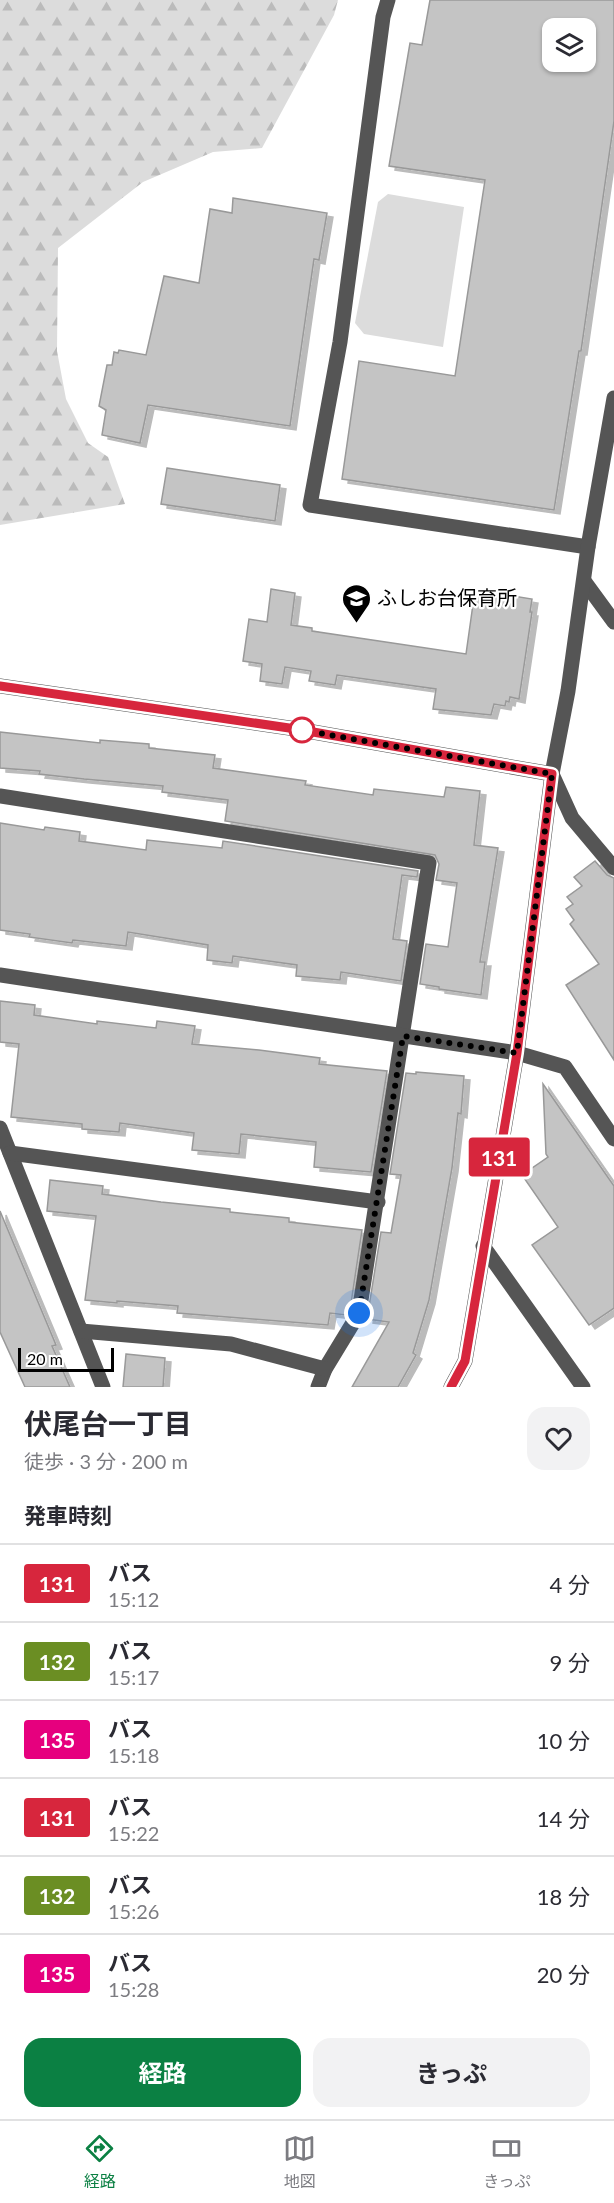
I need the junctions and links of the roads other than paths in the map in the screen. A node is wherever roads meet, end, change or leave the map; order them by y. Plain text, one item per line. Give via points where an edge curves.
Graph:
1 (388, 0) edge
2 (614, 398) edge
3 (588, 547) junction
4 (584, 581) junction
5 (614, 622) edge
6 (0, 686) edge
7 (552, 774) junction
8 (0, 796) edge
9 (614, 868) edge
10 (0, 975) edge
11 (403, 1036) junction
12 (517, 1053) junction
13 (0, 1128) edge
14 (614, 1139) edge
15 (10, 1153) junction
16 (378, 1202) junction
17 (483, 1246) junction
18 (81, 1331) junction
19 (325, 1369) junction
20 (103, 1387) edge
21 (318, 1387) edge
22 (451, 1387) edge
23 (583, 1387) edge

1 - 3 street via 340,342 310,505
2 - 3 street
3 - 4 street
4 - 5 street
4 - 7 street
6 - 7 street via 296,729
7 - 9 street via 572,818
7 - 12 street
8 - 11 street via 429,863
10 - 11 street
11 - 12 street
11 - 16 street
12 - 14 street via 565,1067
12 - 17 street
13 - 15 street
15 - 16 street
15 - 18 street
16 - 19 street via 359,1313
17 - 22 street via 465,1361
17 - 23 street
18 - 19 street via 231,1344
18 - 20 street
19 - 21 street

